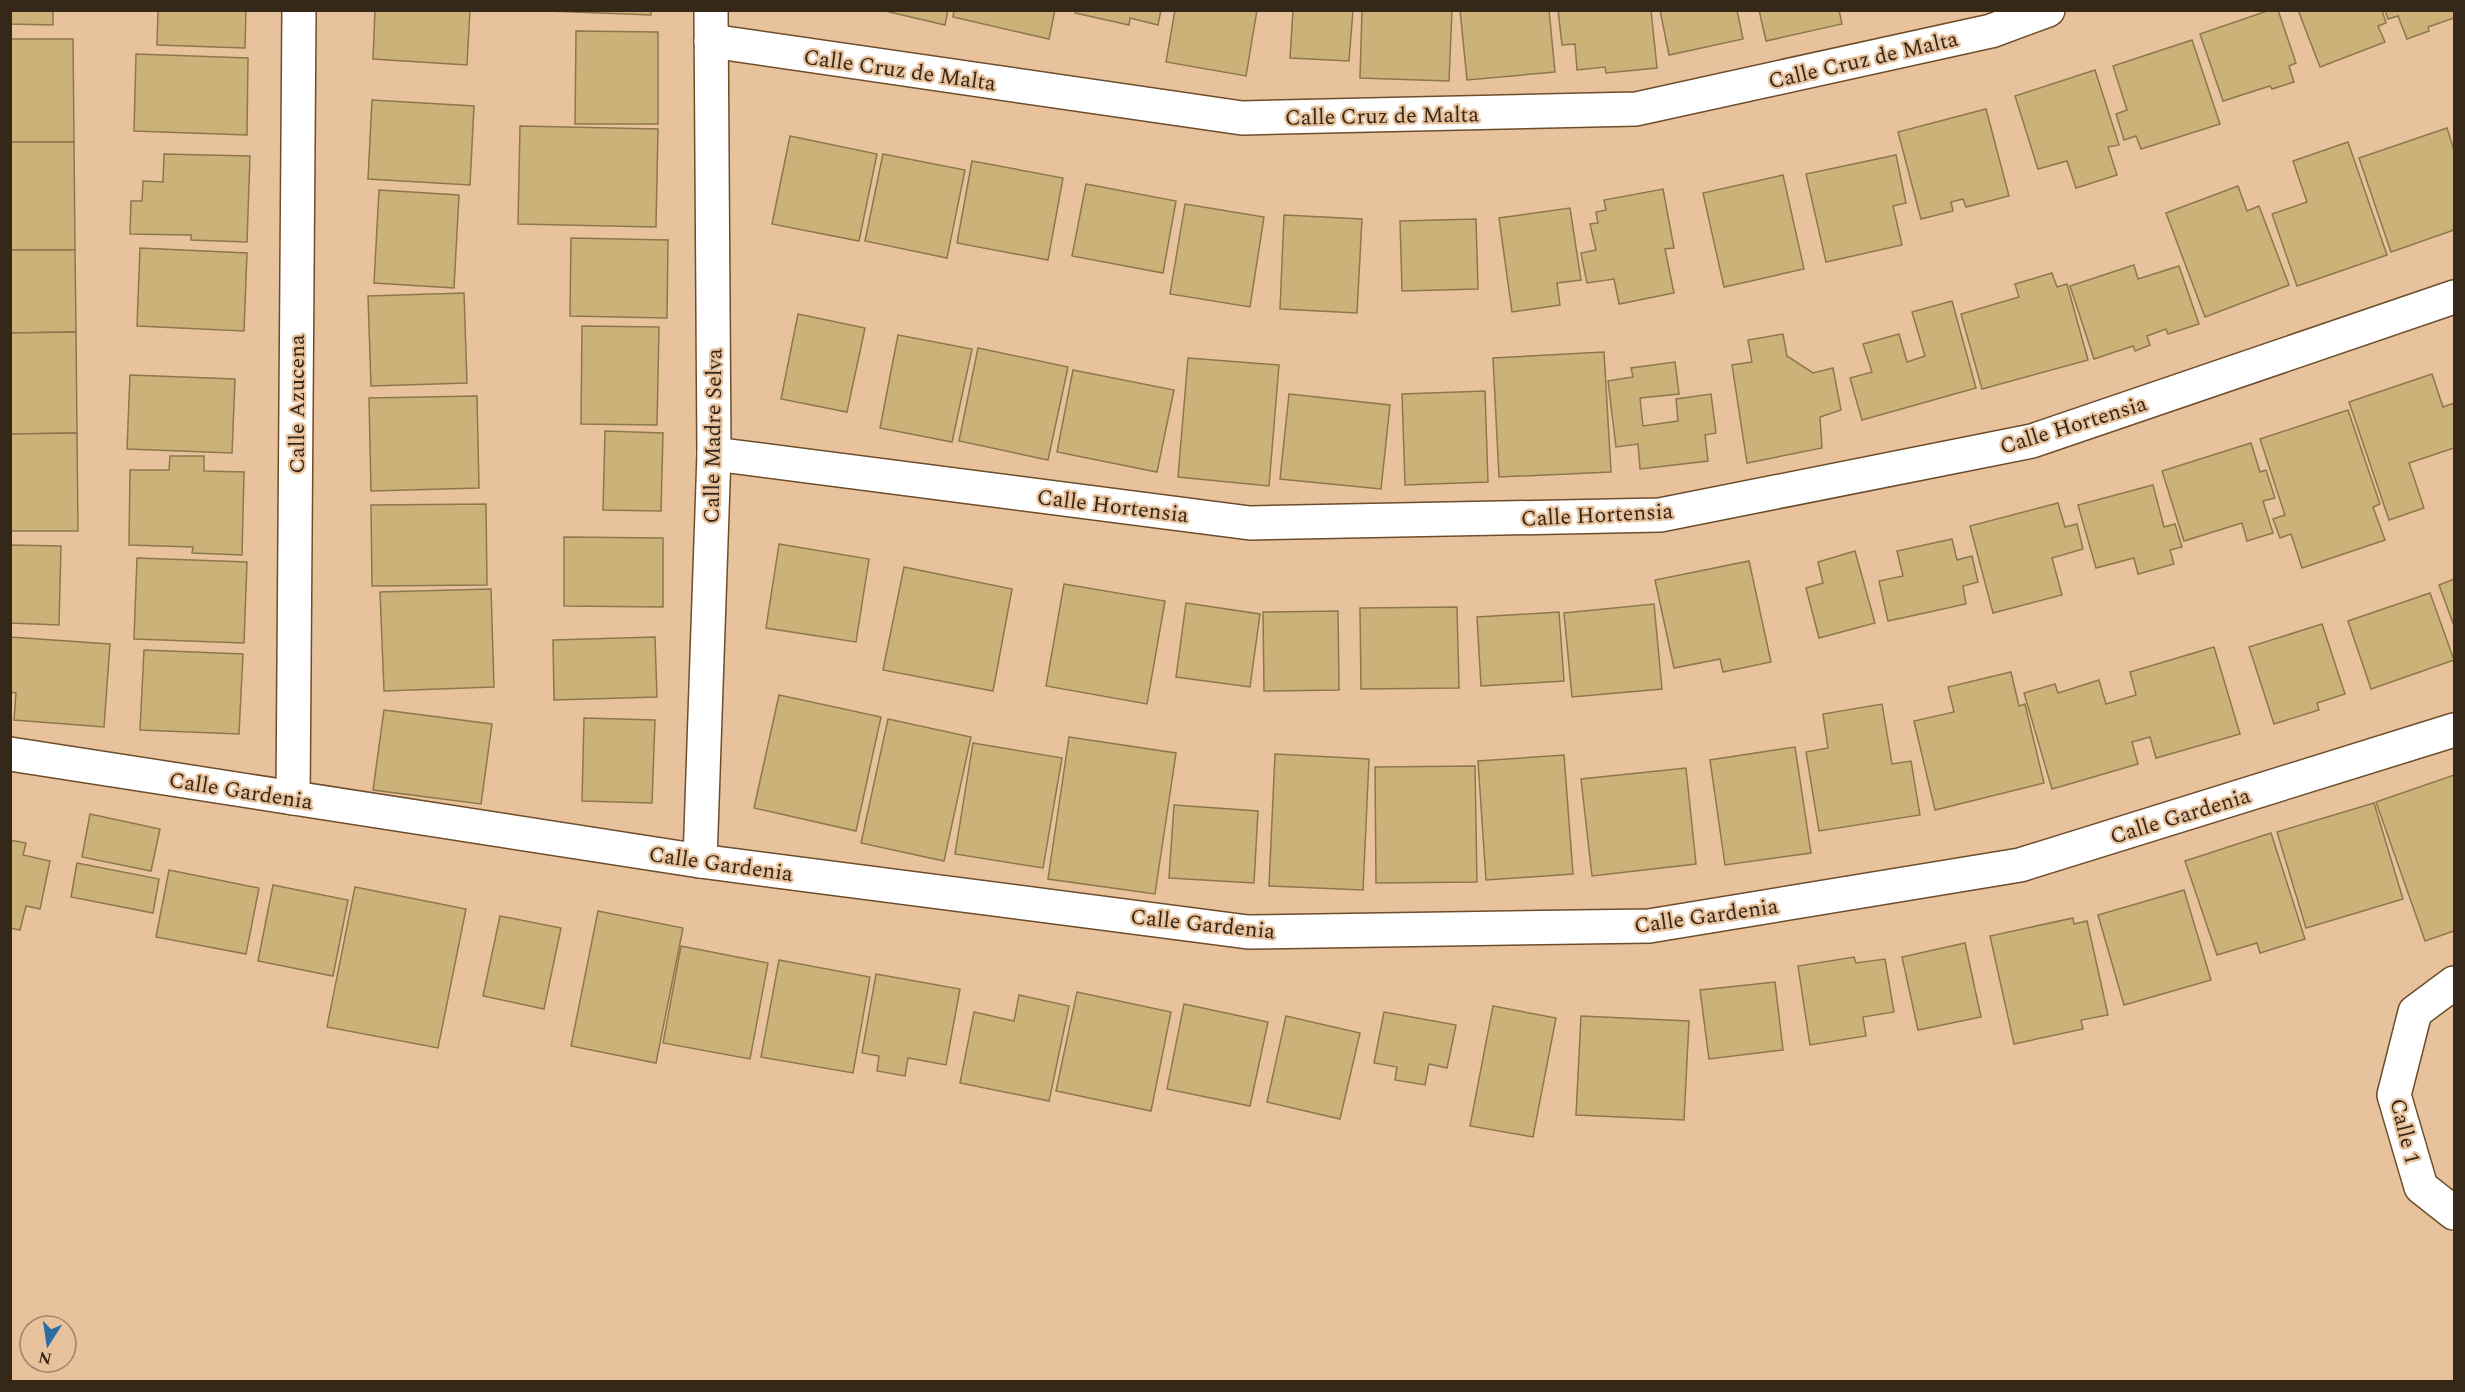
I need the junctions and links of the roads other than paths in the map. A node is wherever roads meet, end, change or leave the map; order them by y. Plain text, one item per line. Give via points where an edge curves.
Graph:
1 (299, 10) edge
2 (2048, 10) edge
3 (711, 26) edge
4 (2454, 297) edge
5 (714, 454) junction
6 (2454, 730) edge
7 (10, 754) edge
8 (293, 798) junction
9 (700, 861) junction
10 (2454, 983) edge
11 (2454, 1213) edge

1 - 8 street, Calle Azucena
2 - 3 street, Calle Cruz de Malta via 1991,30 1636,109 1242,118
3 - 5 street, Calle Madre Selva
4 - 5 street, Calle Hortensia via 2032,441 1660,515 1250,523
5 - 9 street, Calle Madre Selva
6 - 9 street, Calle Gardenia via 2020,865 1648,926 1248,932
7 - 8 street, Calle Gardenia
8 - 9 street, Calle Gardenia
10 - 11 street, Calle 1 via 2415,1012 2394,1095 2421,1187

